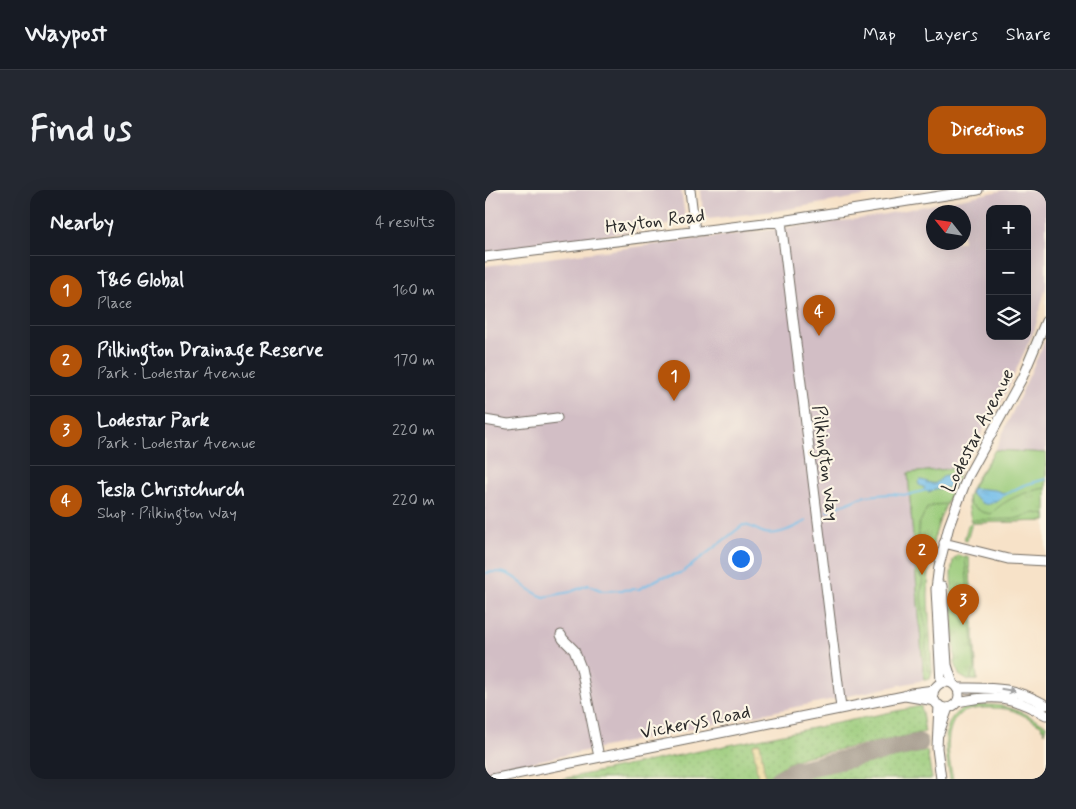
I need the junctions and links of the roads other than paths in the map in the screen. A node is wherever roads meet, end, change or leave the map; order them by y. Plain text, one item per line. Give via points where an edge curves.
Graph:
1 (690, 190) edge
2 (978, 190) edge
3 (781, 221) junction
4 (695, 232) junction
5 (485, 257) edge
6 (1045, 327) edge
7 (557, 418) dead end
8 (485, 420) edge
9 (944, 543) junction
10 (942, 556) junction
11 (1046, 561) edge
12 (561, 635) dead end
13 (955, 686) junction
14 (938, 687) junction
15 (904, 696) junction
16 (957, 702) junction
17 (937, 703) junction
18 (1046, 705) edge
19 (841, 708) junction
20 (948, 708) junction
21 (1046, 715) edge
22 (937, 735) junction
23 (599, 757) junction
24 (493, 779) edge
25 (941, 779) edge

1 - 4 street
2 - 3 street, Hayton Road
3 - 4 street, Hayton Road
3 - 19 street, Pilkington Way
4 - 5 street, Hayton Road
6 - 9 street, Lodestar Avenue via 1018,386 966,481
7 - 8 street via 508,424
9 - 10 street, Lodestar Avenue
9 - 11 street via 1008,559
10 - 13 street, Lodestar Avenue via 946,651 948,671
10 - 14 street, Lodestar Avenue via 936,589
12 - 23 street via 574,650 581,668
13 - 14 street via 945,682
13 - 16 street via 959,695
13 -> 18 street via 1006,689
14 - 15 street, Vickerys Road
14 - 17 street
15 - 17 street, Vickerys Road
15 - 19 street, Vickerys Road
16 - 20 street
16 - 21 street via 1002,697 1021,702
17 - 20 street
17 - 22 street
19 - 23 street, Vickerys Road
20 - 22 street
22 - 25 street
23 - 24 street, Vickerys Road

